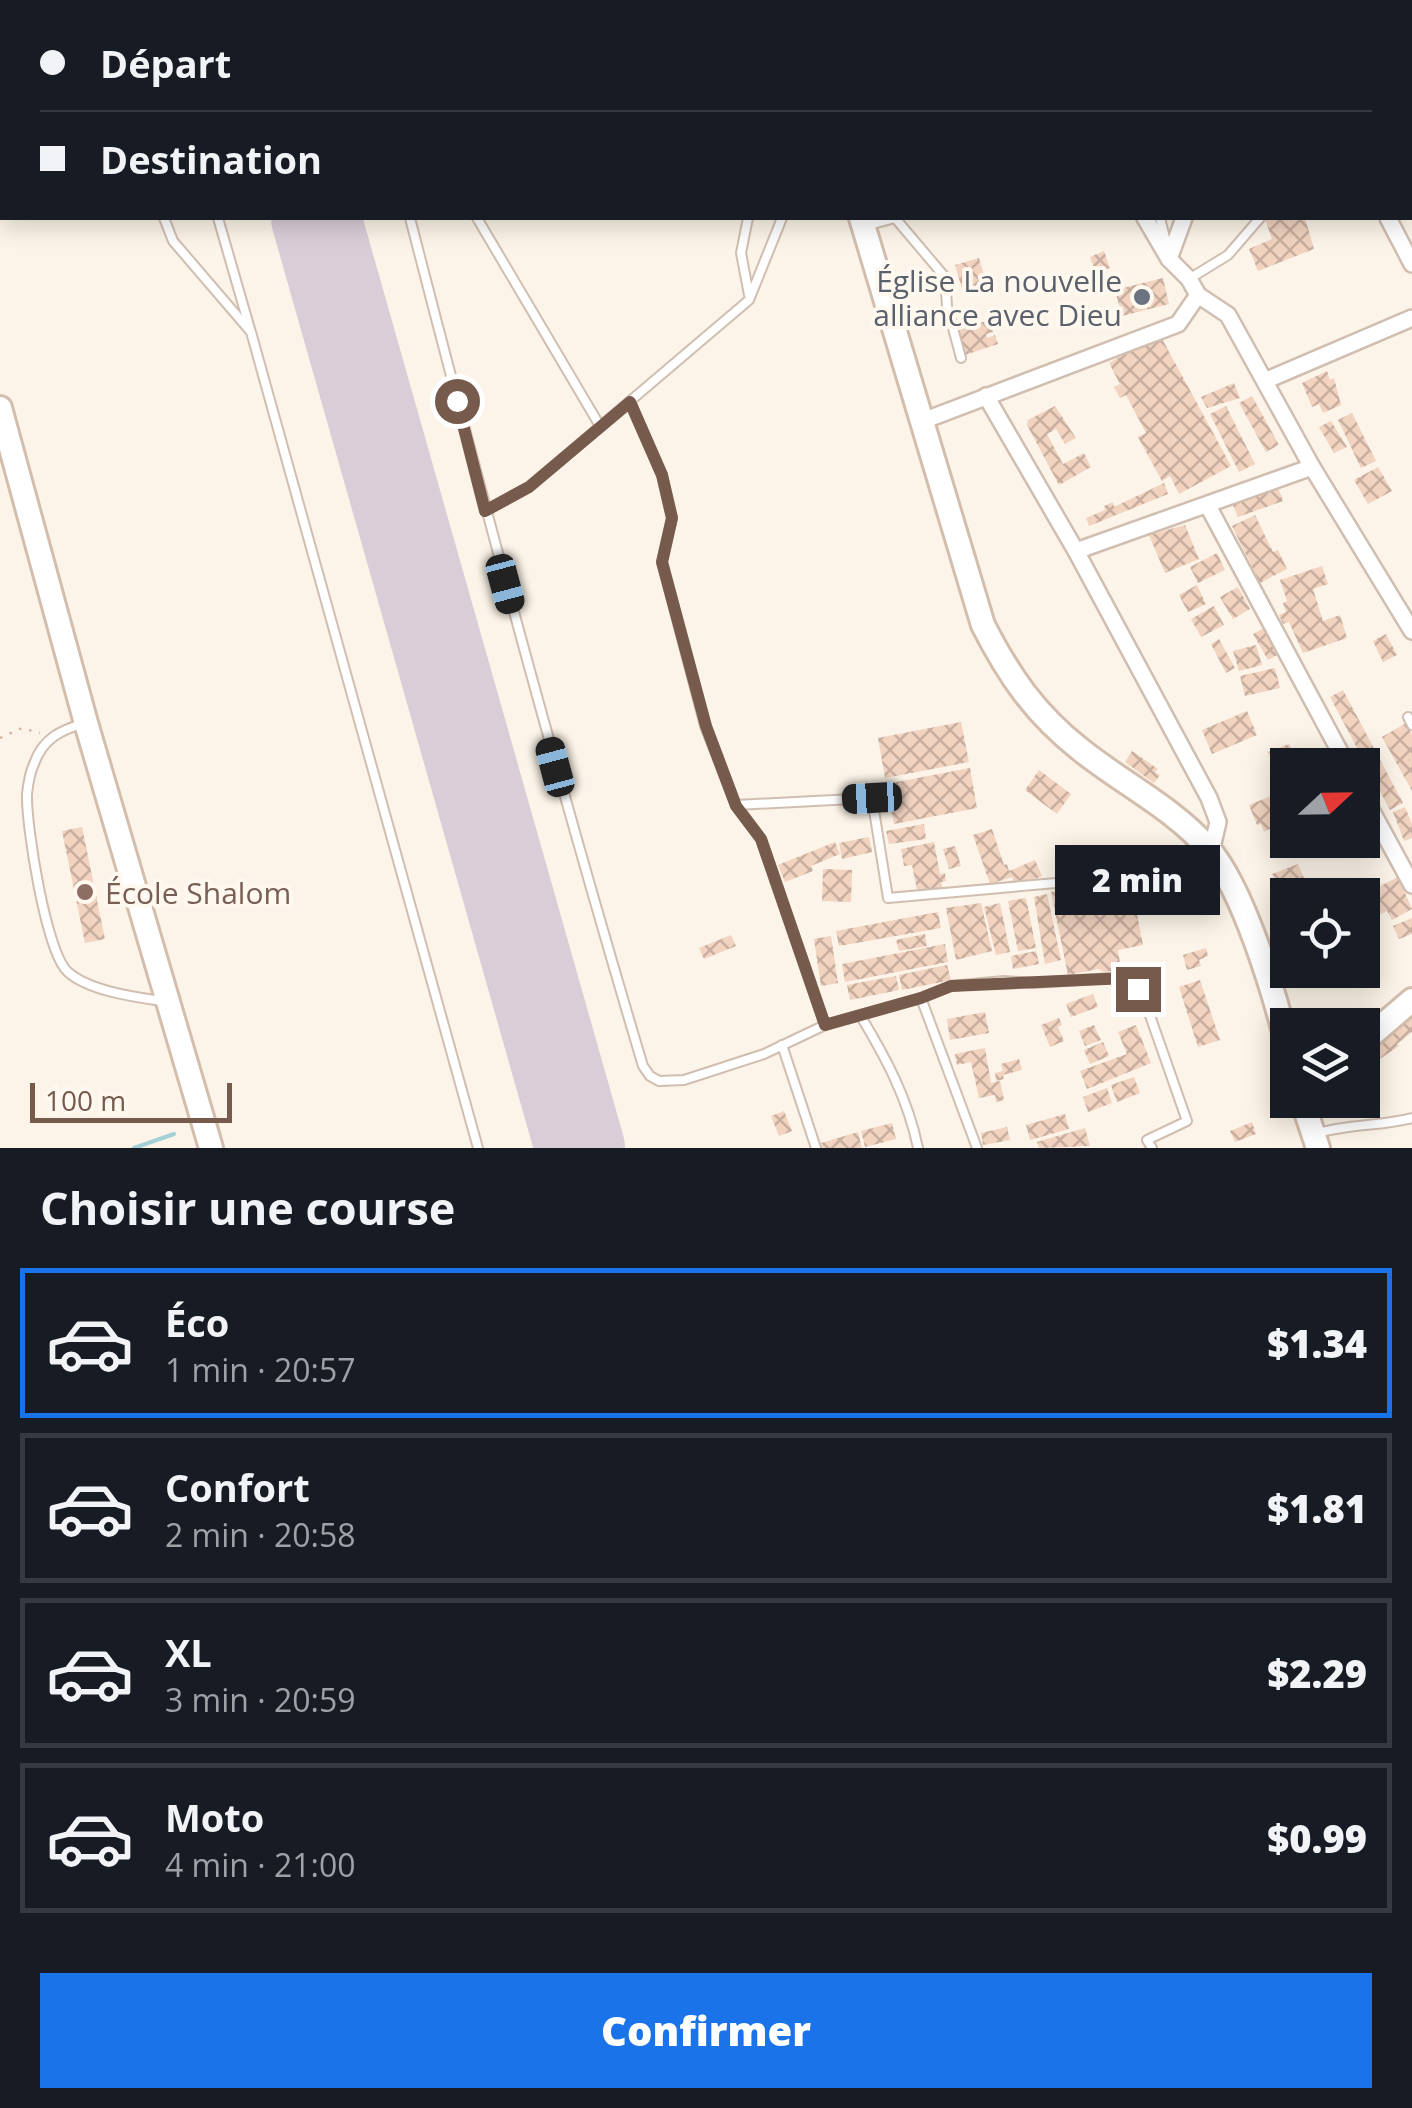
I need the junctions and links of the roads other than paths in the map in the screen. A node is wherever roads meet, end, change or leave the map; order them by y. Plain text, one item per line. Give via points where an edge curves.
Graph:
1 (165, 220) edge
2 (219, 220) edge
3 (411, 220) edge
4 (478, 220) edge
5 (748, 220) edge
6 (781, 220) edge
7 (897, 220) edge
8 (1146, 220) edge
9 (1160, 220) edge
10 (1183, 220) edge
11 (1258, 220) edge
12 (1389, 220) edge
13 (863, 222) edge
14 (1169, 259) junction
15 (1412, 264) edge
16 (1189, 279) junction
17 (1198, 295) junction
18 (750, 300) junction
19 (1412, 318) edge
20 (250, 332) junction
21 (961, 358) dead end
22 (1267, 380) junction
23 (986, 396) junction
24 (630, 402) junction
25 (0, 408) edge
26 (920, 422) junction
27 (600, 426) junction
28 (1312, 466) junction
29 (1208, 506) junction
30 (485, 511) junction
31 (1076, 551) junction
32 (1412, 631) edge
33 (86, 723) junction
34 (1338, 748) edge
35 (736, 806) junction
36 (1380, 826) edge
37 (1211, 852) junction
38 (1112, 870) dead end
39 (1412, 885) edge
40 (921, 998) junction
41 (1412, 1000) edge
42 (167, 1002) junction
43 (1277, 1008) edge
44 (860, 1015) junction
45 (825, 1025) junction
46 (1380, 1028) edge
47 (782, 1045) junction
48 (1412, 1118) edge
49 (1316, 1141) edge
50 (212, 1148) edge
51 (478, 1148) edge
52 (816, 1148) edge
53 (918, 1148) edge
54 (977, 1148) edge
55 (1152, 1148) edge

1 - 20 lane via 173,241
2 - 20 lane
3 - 30 lane
4 - 27 lane
5 - 18 lane via 741,252
6 - 18 lane
7 - 21 lane via 945,276
8 - 14 street
9 - 14 lane
10 - 14 street
11 - 16 lane via 1228,255
12 - 15 street
13 - 26 street
14 - 16 street
16 - 17 street
17 - 22 street via 1228,315
17 - 23 street via 1178,324
18 - 24 lane
19 - 22 street
20 - 51 lane
22 - 28 street
23 - 26 street
23 - 31 street
24 - 27 lane
24 - 35 lane via 662,475 672,518 662,562 706,726
25 - 33 street
26 - 37 street via 983,625 1020,690 1079,749 1186,826
27 - 30 lane via 529,487
28 - 29 street
28 - 32 street
29 - 31 street
29 - 34 street
30 - 47 lane via 643,1066 659,1081 684,1080
31 - 37 street via 1209,798 1218,822
33 - 42 street
33 - 42 lane via 49,738 34,762 27,793 56,958 69,974 119,995
35 - 38 lane via 872,798 888,898 1056,883
35 - 45 lane via 761,839
36 - 39 street
37 - 43 street via 1238,902
40 - 44 lane
40 - 54 lane
40 - 55 lane via 976,983 1127,978 1147,1006 1187,1121 1147,1140
41 - 46 street
42 - 50 street
44 - 45 lane
44 - 53 lane via 912,1115
45 - 47 lane
47 - 52 lane
48 - 49 lane via 1344,1126

